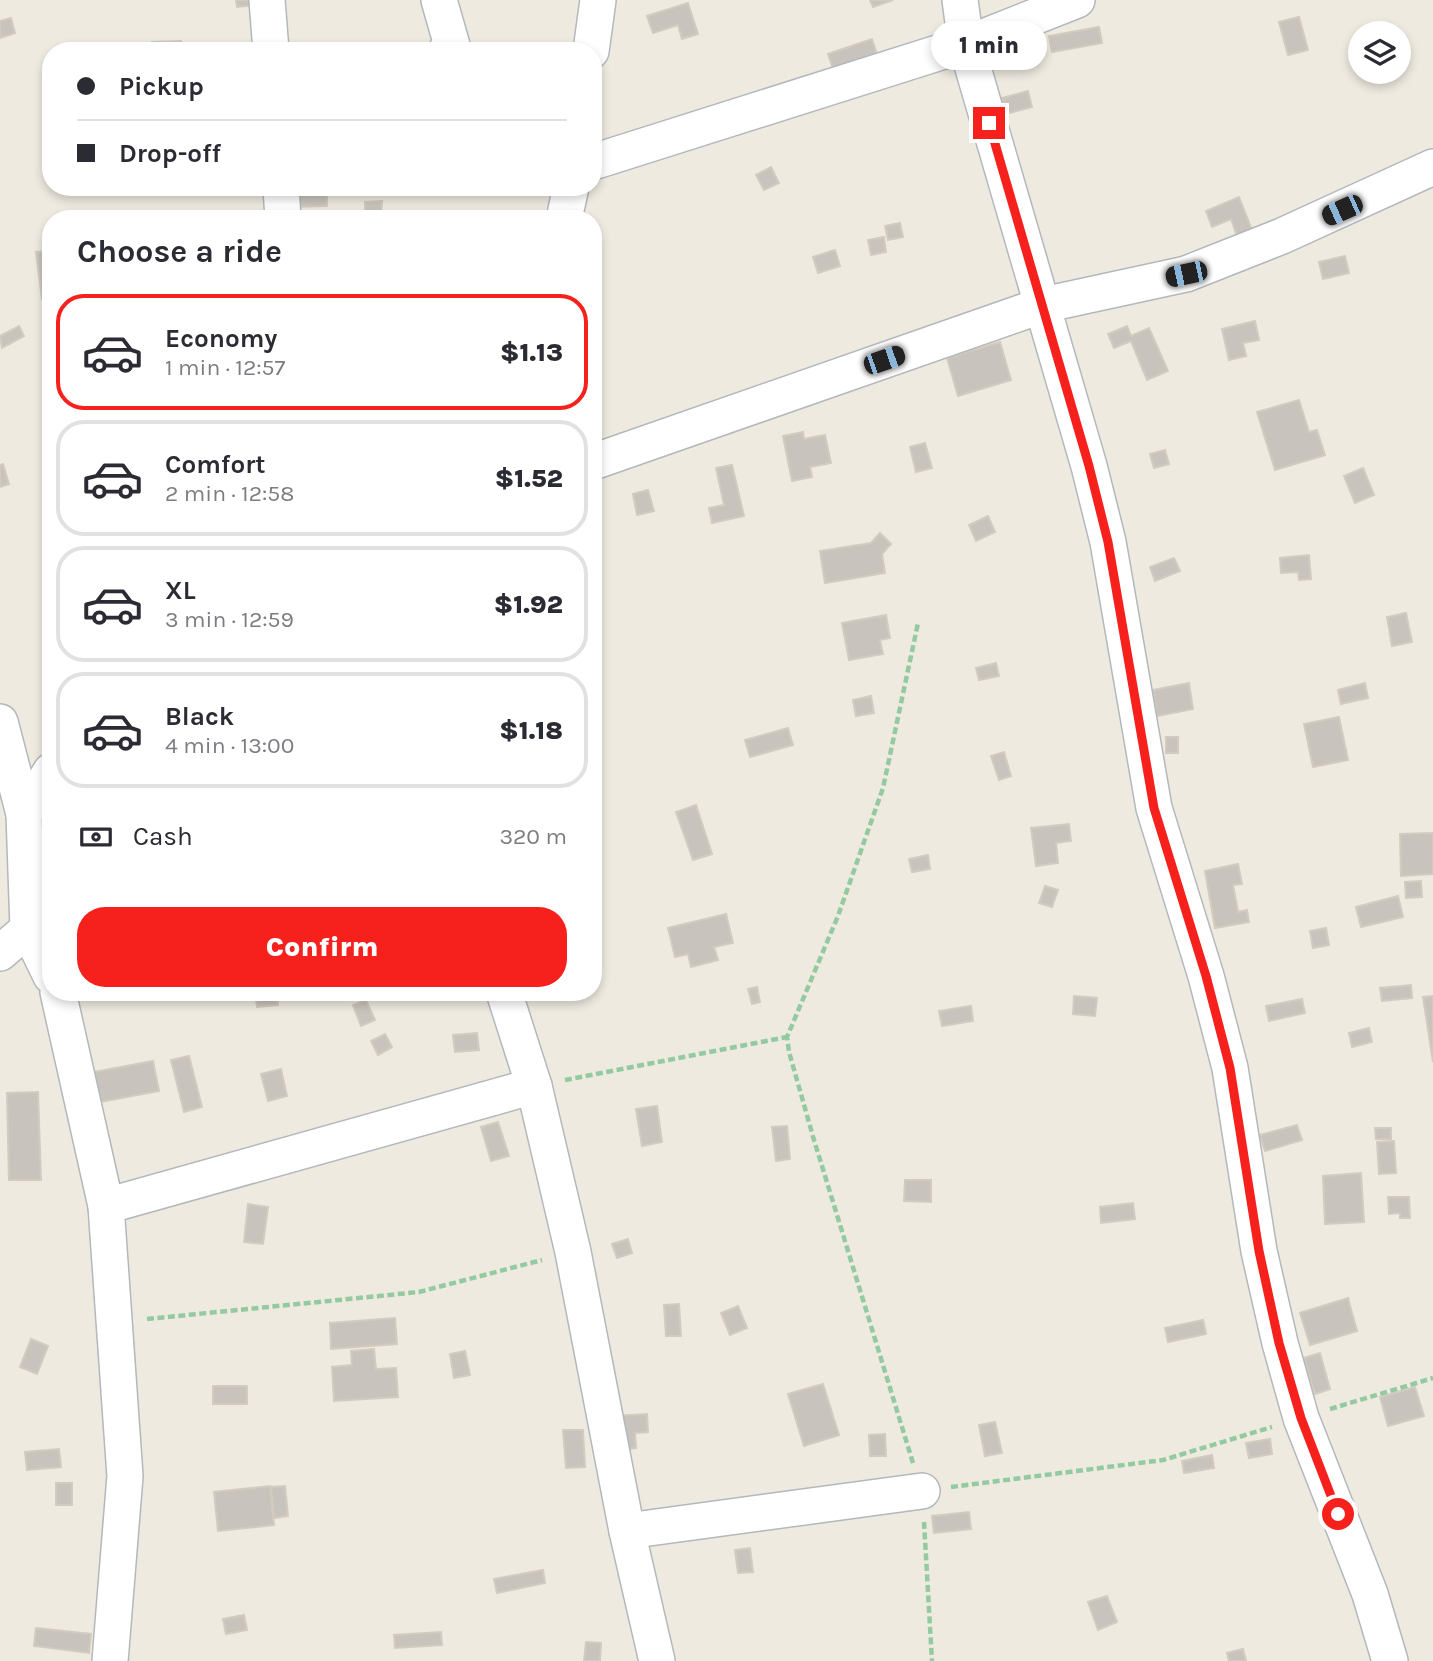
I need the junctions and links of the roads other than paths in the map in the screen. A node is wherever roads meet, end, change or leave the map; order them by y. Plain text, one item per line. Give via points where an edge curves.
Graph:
1 (267, 0) edge
2 (439, 0) edge
3 (598, 0) edge
4 (961, 0) edge
5 (1077, 0) edge
6 (270, 42) edge
7 (451, 42) edge
8 (592, 42) edge
9 (966, 44) junction
10 (602, 159) edge
11 (1433, 167) edge
12 (1042, 305) junction
13 (602, 459) edge
14 (0, 722) edge
15 (42, 785) edge
16 (24, 814) junction
17 (28, 929) junction
18 (0, 953) edge
19 (42, 958) edge
20 (60, 1001) edge
21 (507, 1001) edge
22 (534, 1086) junction
23 (106, 1206) junction
24 (922, 1491) road end
25 (627, 1531) junction
26 (110, 1661) edge
27 (657, 1661) edge
28 (1390, 1661) edge

1 - 6 street
2 - 7 street
3 - 8 street
4 - 9 street
5 - 9 street
9 - 10 street
9 - 12 street
11 - 12 street via 1186,274
12 - 13 street
12 - 28 street via 1108,542 1154,808 1230,1068 1259,1251 1279,1343 1301,1418 1370,1594
14 - 16 street
15 - 16 street
16 - 17 street
17 - 18 street
17 - 19 street
20 - 23 street
21 - 22 street
22 - 23 street
22 - 25 street via 573,1252
23 - 26 street via 125,1476
24 - 25 street
25 - 27 street

